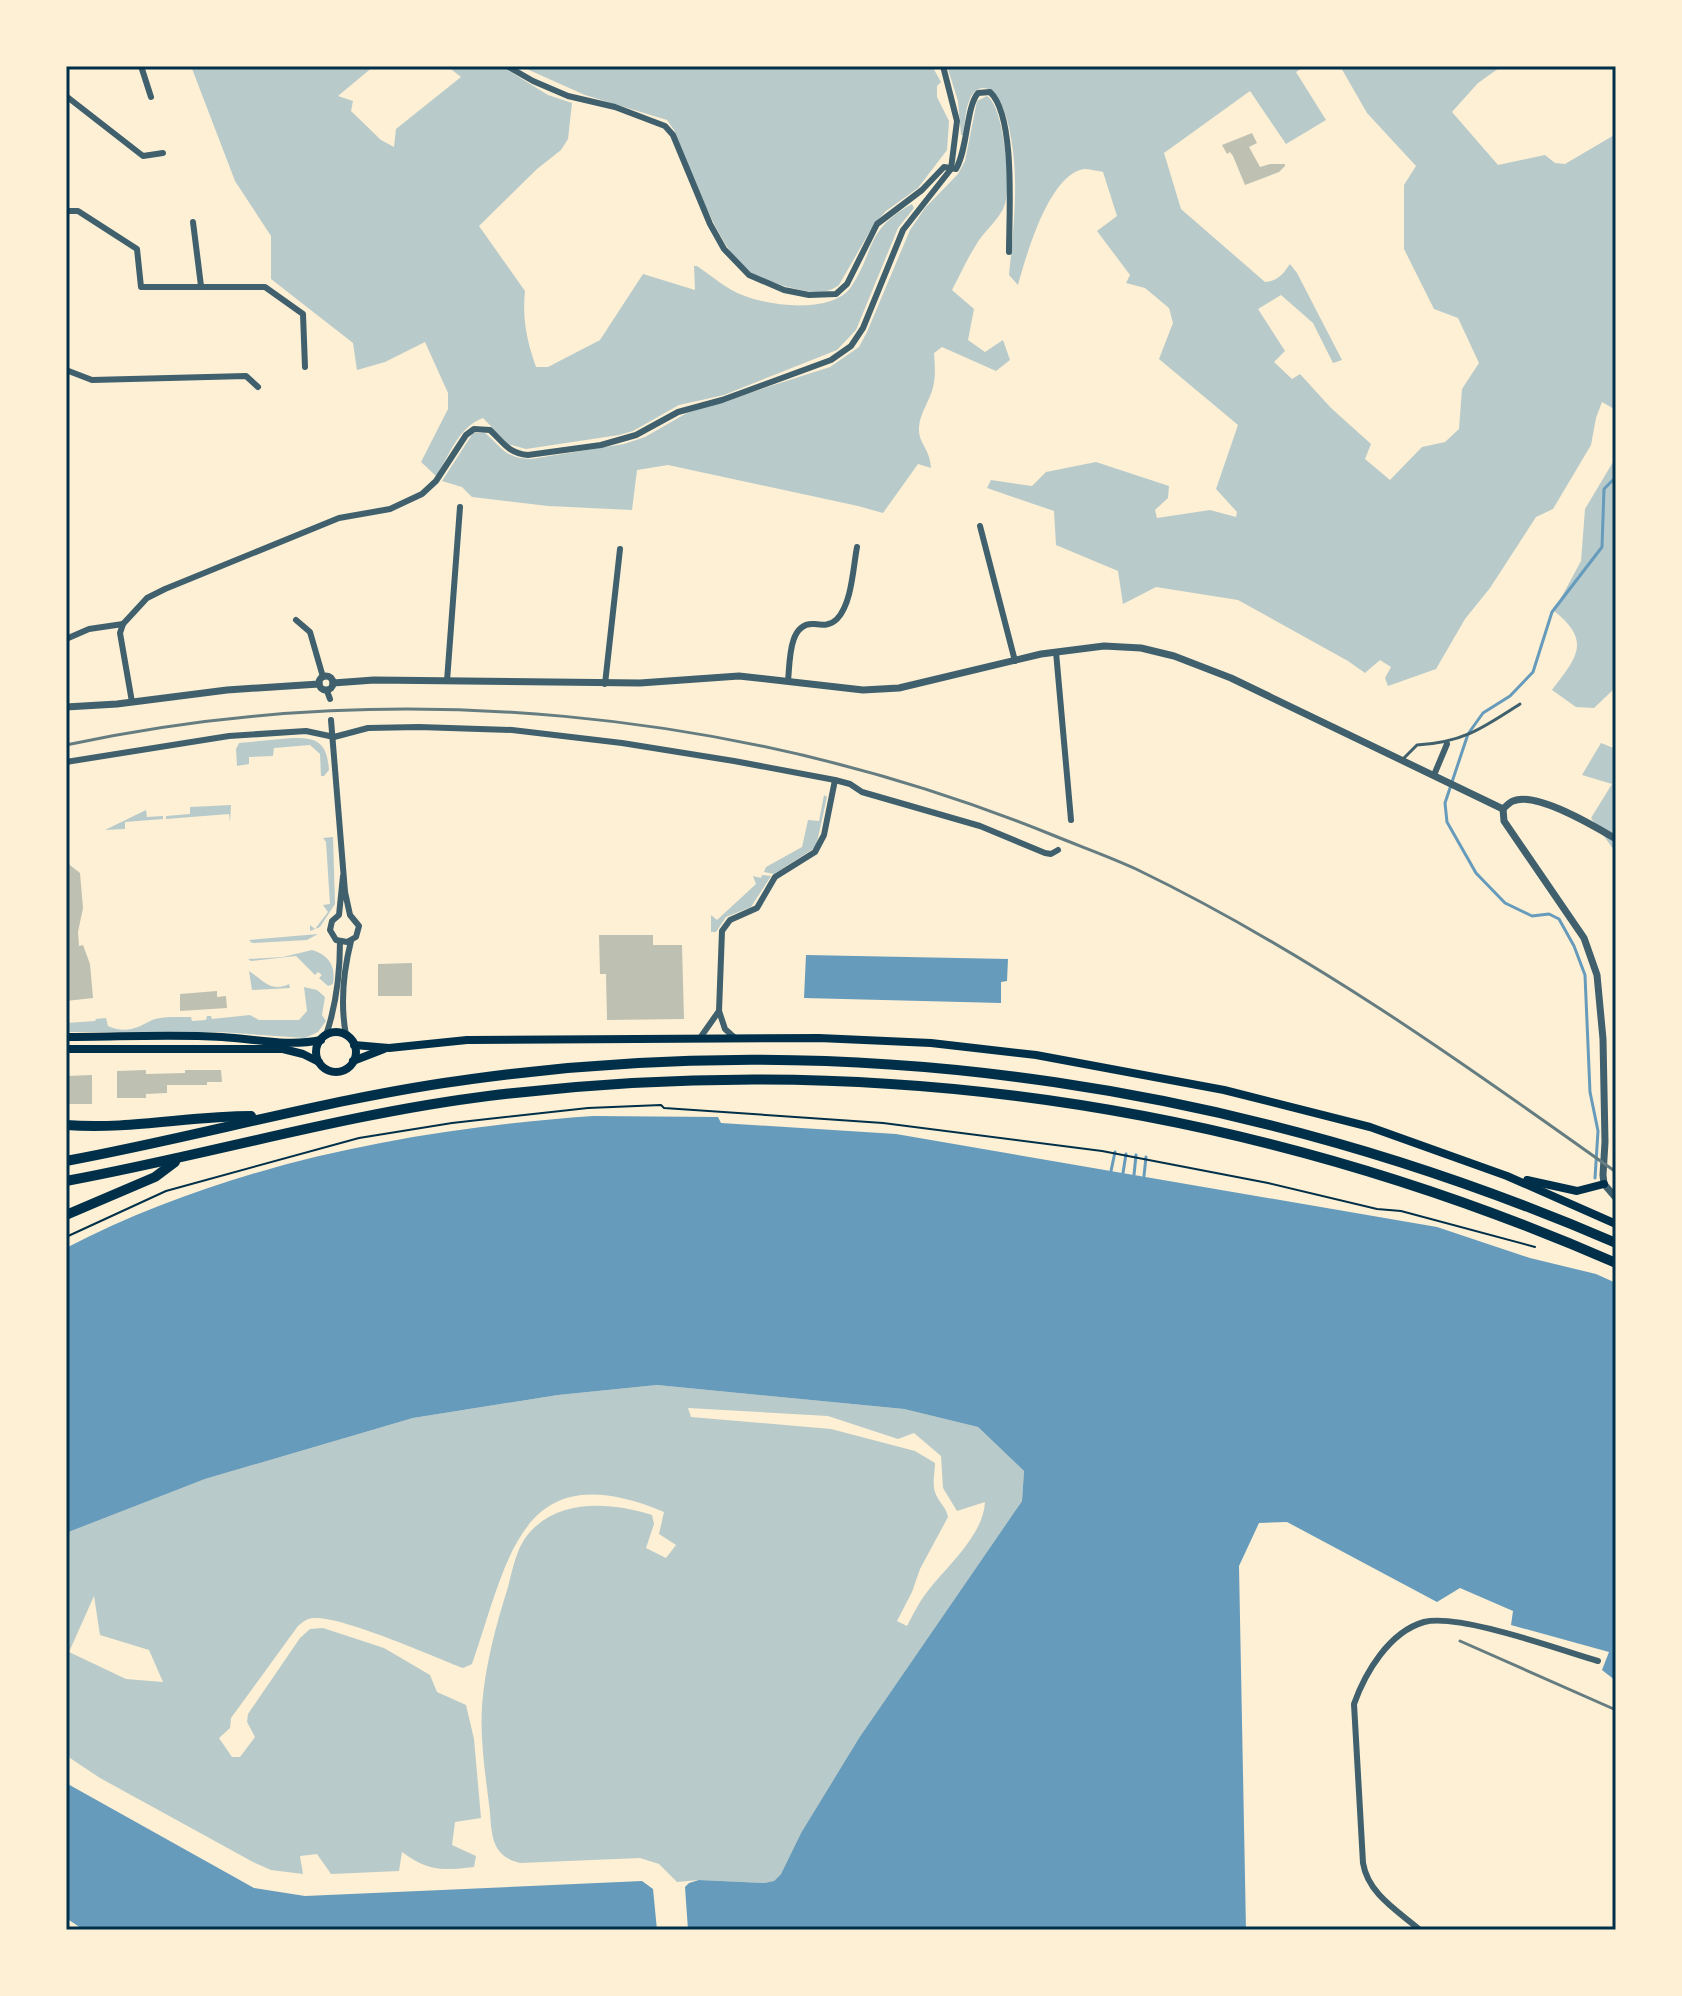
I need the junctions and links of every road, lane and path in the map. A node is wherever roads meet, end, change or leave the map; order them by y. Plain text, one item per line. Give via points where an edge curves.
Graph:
1 (141, 66) edge
2 (507, 66) edge
3 (943, 66) edge
4 (66, 96) edge
5 (151, 97) dead end
6 (163, 153) dead end
7 (951, 169) junction
8 (66, 211) edge
9 (193, 222) dead end
10 (1009, 252) dead end
11 (201, 286) junction
12 (305, 367) dead end
13 (66, 370) edge
14 (258, 387) dead end
15 (460, 507) dead end
16 (980, 526) dead end
17 (857, 547) dead end
18 (620, 549) dead end
19 (296, 620) dead end
20 (123, 624) junction
21 (66, 639) edge
22 (1056, 652) junction
23 (1015, 661) junction
24 (321, 680) junction
25 (447, 681) junction
26 (788, 681) junction
27 (333, 683) junction
28 (605, 684) junction
29 (132, 702) junction
30 (1520, 704) dead end
31 (66, 707) edge
32 (331, 720) dead end
33 (334, 737) junction
34 (1447, 744) junction
35 (1403, 759) junction
36 (66, 762) edge
37 (1434, 775) junction
38 (835, 780) junction
39 (1503, 809) junction
40 (1071, 820) dead end
41 (1616, 839) edge
42 (1058, 850) dead end
43 (343, 876) junction
44 (339, 915) junction
45 (350, 915) junction
46 (340, 941) junction
47 (351, 941) junction
48 (343, 995) junction
49 (334, 999) junction
50 (719, 1011) junction
51 (346, 1035) junction
52 (66, 1037) edge
53 (324, 1037) junction
54 (700, 1038) junction
55 (735, 1038) junction
56 (354, 1045) junction
57 (389, 1048) junction
58 (66, 1049) edge
59 (353, 1061) junction
60 (319, 1062) junction
61 (272, 1116) junction
62 (66, 1125) edge
63 (180, 1158) junction
64 (66, 1161) edge
65 (1507, 1176) junction
66 (1603, 1180) junction
67 (66, 1181) edge
68 (1616, 1198) edge
69 (66, 1215) edge
70 (1616, 1224) edge
71 (66, 1237) edge
72 (1616, 1243) edge
73 (1535, 1247) dead end
74 (1616, 1263) edge
75 (1598, 1661) dead end
76 (1420, 1930) edge

1 - 5 street
2 - 7 street via 568,96 665,126 724,249 760,282 797,293 836,294 847,284 877,224 944,167
3 - 7 street via 957,121
4 - 6 street via 143,156
7 - 10 street via 962,159 975,96 990,92 998,102 1007,138
7 - 20 street via 903,230 858,337 841,355 601,445 516,454 490,430 474,429 422,494 390,509 339,518 165,589 147,598
8 - 11 street via 78,211 137,249 141,287
9 - 11 street
11 - 12 street via 265,287 303,314
13 - 14 street via 92,380 246,376
15 - 25 street
16 - 23 street
17 - 26 street via 844,608 835,621 799,629 793,638
18 - 28 street
19 - 24 street via 310,632
20 - 21 street
20 - 29 street via 121,646
22 - 23 street
22 - 35 street via 1104,646 1174,656
22 - 40 street
23 - 26 street via 899,688 863,690
24 - 27 street via 330,677
24 - 27 street via 328,695
24 - 29 street
25 - 27 street
25 - 28 street
26 - 28 street via 739,676
29 - 31 street
30 - 34 lane
32 - 33 street
33 - 36 street via 306,731 240,735
33 - 38 street via 368,728 512,730
33 - 43 street
34 - 35 lane via 1417,745
34 - 37 street
35 - 37 street
37 - 39 street
38 - 42 street via 980,826 1045,853
38 - 50 street via 824,835 815,852 775,877 757,908 724,925
39 - 41 street via 1511,801 1534,800
39 - 66 street via 1504,821 1584,938 1597,975 1603,1039
43 - 44 street
43 - 45 street
44 - 45 street
44 - 46 street via 330,930
45 - 47 street via 359,926
46 - 47 street
46 - 49 street
47 - 48 street
48 - 49 street
48 - 51 street
49 - 53 street
50 - 54 street
50 - 55 street via 725,1029
51 - 53 main road
51 - 56 main road
52 - 53 main road via 222,1037 289,1043
53 - 60 main road via 317,1048
54 - 55 main road
54 - 57 main road via 467,1040
55 - 65 main road via 877,1039 1052,1058 1321,1113
56 - 57 main road
56 - 59 main road
57 - 59 main road
58 - 60 main road via 283,1049
59 - 60 main road via 338,1072
61 - 62 highway
61 - 64 highway
61 - 72 highway via 474,1078 613,1065 817,1062 990,1074 1152,1098 1320,1136 1485,1190
63 - 67 highway
63 - 69 highway via 155,1177
63 - 74 highway via 390,1112 552,1090 738,1080 931,1087 1096,1108 1263,1141 1426,1188
65 - 66 main road via 1577,1191
65 - 70 main road
66 - 68 street
71 - 73 path via 166,1191 359,1138 588,1108 661,1105 883,1123 1102,1151 1401,1211
75 - 76 street via 1449,1621 1425,1622 1384,1650 1354,1704 1363,1863 1377,1893

